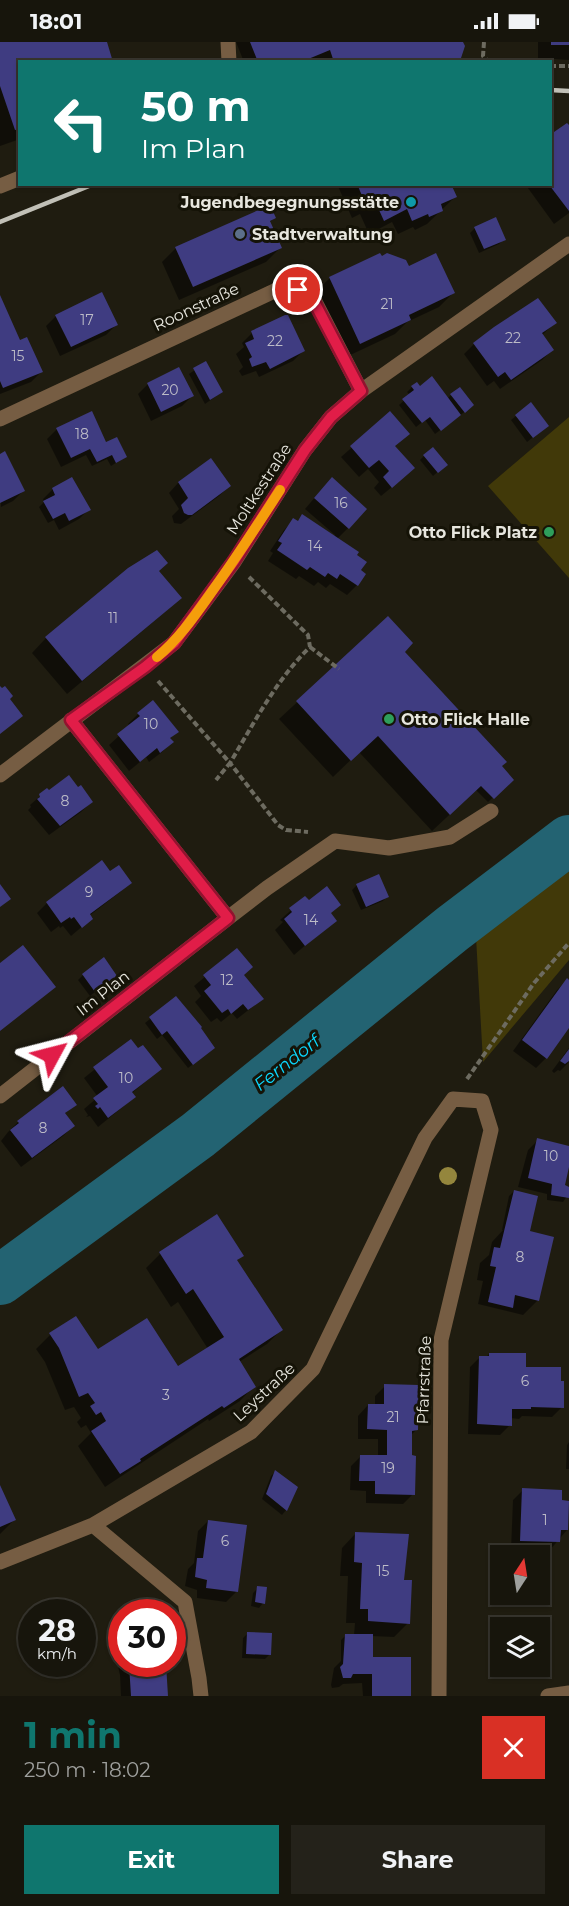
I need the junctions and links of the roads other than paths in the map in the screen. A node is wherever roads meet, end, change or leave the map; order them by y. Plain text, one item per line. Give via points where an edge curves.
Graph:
1 (228, 42) edge
2 (229, 60) edge
3 (18, 179) edge
4 (0, 186) edge
5 (569, 244) edge
6 (361, 391) junction
7 (0, 419) edge
8 (71, 720) junction
9 (0, 776) edge
10 (491, 811) dead end
11 (228, 918) junction
12 (0, 1096) edge
13 (453, 1100) joint
14 (93, 1525) junction
15 (0, 1562) edge
16 (569, 1693) edge
17 (201, 1696) edge
18 (440, 1696) edge
19 (548, 1696) edge

1 - 2 street
3 - 4 street
5 - 6 street, Moltkestraße
6 - 7 street, Roonstraße via 310,294 285,286
6 - 8 street, Moltkestraße via 331,417 305,450 234,561 174,643
8 - 9 street, Moltkestraße
8 - 11 street
10 - 11 street, Im Plan via 450,837 389,848 335,842
11 - 12 street, Im Plan
13 - 14 street, Leystraße via 425,1138 314,1370 251,1432
13 - 18 street, Pfarrstraße via 482,1101 491,1130 441,1341
14 - 15 street, Leystraße
14 - 17 street via 184,1602
16 - 19 street

